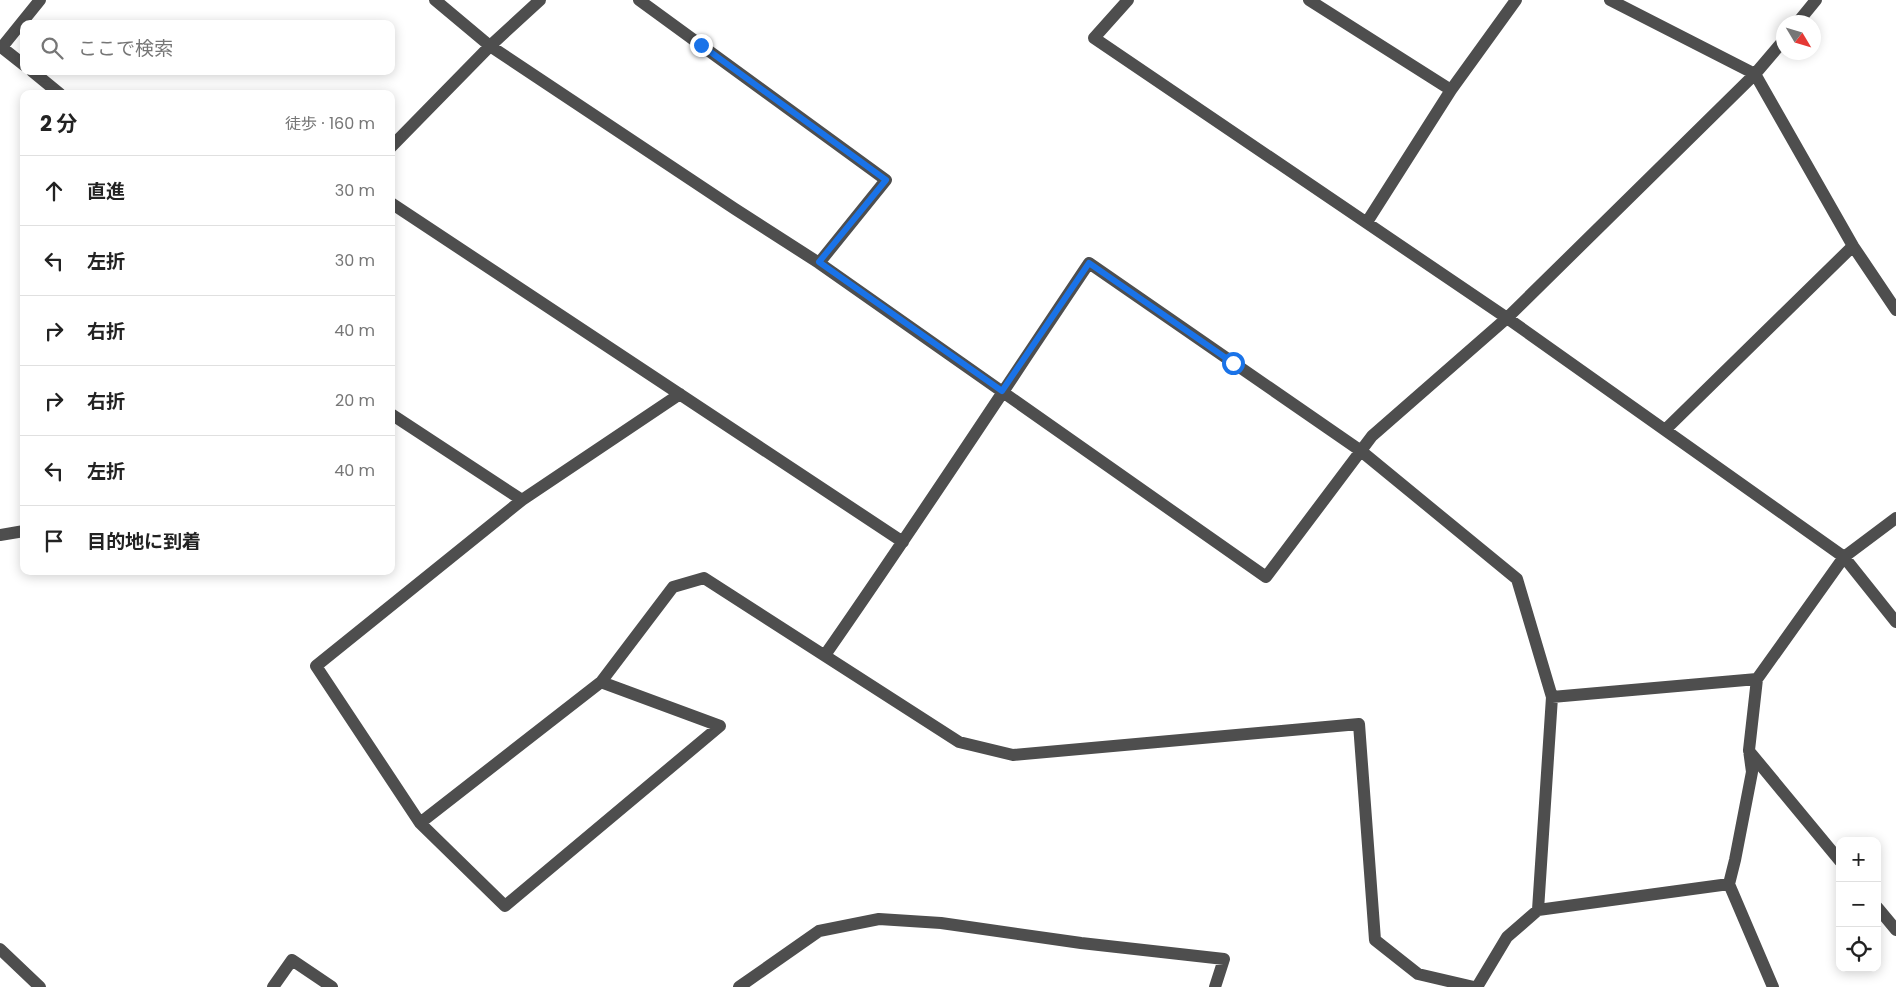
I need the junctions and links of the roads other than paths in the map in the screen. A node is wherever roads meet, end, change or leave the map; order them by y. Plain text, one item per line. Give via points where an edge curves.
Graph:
1 (40, 0) edge
2 (435, 0) edge
3 (540, 0) edge
4 (639, 0) edge
5 (1128, 0) edge
6 (1309, 0) edge
7 (1516, 0) edge
8 (1610, 0) edge
9 (1816, 0) edge
10 (1804, 15) edge
11 (23, 20) edge
12 (20, 24) edge
13 (1, 46) edge
14 (490, 46) junction
15 (1776, 49) edge
16 (20, 62) edge
17 (1755, 74) junction
18 (37, 75) edge
19 (55, 90) edge
20 (1451, 90) junction
21 (395, 143) edge
22 (395, 206) edge
23 (1367, 222) junction
24 (1853, 246) junction
25 (819, 262) junction
26 (1896, 310) edge
27 (1507, 318) junction
28 (1002, 391) junction
29 (680, 394) junction
30 (395, 417) edge
31 (1665, 430) junction
32 (1360, 451) junction
33 (522, 500) junction
34 (1896, 518) edge
35 (20, 532) edge
36 (0, 535) edge
37 (904, 542) junction
38 (1844, 557) junction
39 (1896, 622) edge
40 (825, 655) junction
41 (1757, 679) junction
42 (601, 682) junction
43 (1552, 697) junction
44 (1749, 750) junction
45 (420, 823) junction
46 (1836, 856) edge
47 (1729, 884) junction
48 (1538, 910) junction
49 (1881, 912) edge
50 (1896, 930) edge
51 (0, 949) edge
52 (40, 987) edge
53 (273, 987) edge
54 (332, 987) edge
55 (739, 987) edge
56 (1215, 987) edge
57 (1475, 987) edge
58 (1773, 987) edge

1 - 11 street
2 - 14 street
3 - 14 street
4 - 25 street via 886,180
5 - 23 street via 1094,38
6 - 20 street
7 - 20 street
8 - 17 street
9 - 10 street
12 - 13 street
13 - 16 street
14 - 21 street
14 - 25 street
15 - 17 street
17 - 24 street
17 - 27 street
18 - 19 street
20 - 23 street
22 - 29 street
23 - 27 street
24 - 26 street
24 - 31 street
25 - 28 street
27 - 31 street
27 - 32 street via 1372,436
28 - 32 street via 1266,577
28 - 32 street via 1089,263
28 - 37 street
29 - 33 street
29 - 37 street
30 - 33 street
31 - 38 street
32 - 43 street via 1517,579
33 - 45 street via 316,666
34 - 38 street
35 - 36 street
37 - 40 street
38 - 39 street
38 - 41 street
40 - 42 street via 704,578 673,587
40 - 57 street via 959,742 1013,755 1359,724 1375,940 1418,974
41 - 43 street
41 - 44 street
42 - 45 street
42 - 45 street via 720,726 505,906
43 - 48 street
44 - 46 street
44 - 47 street via 1752,772
47 - 48 street
47 - 58 street
48 - 57 street via 1507,937
49 - 50 street
51 - 52 street
53 - 54 street via 292,960
55 - 56 street via 820,931 879,919 941,923 1224,959

